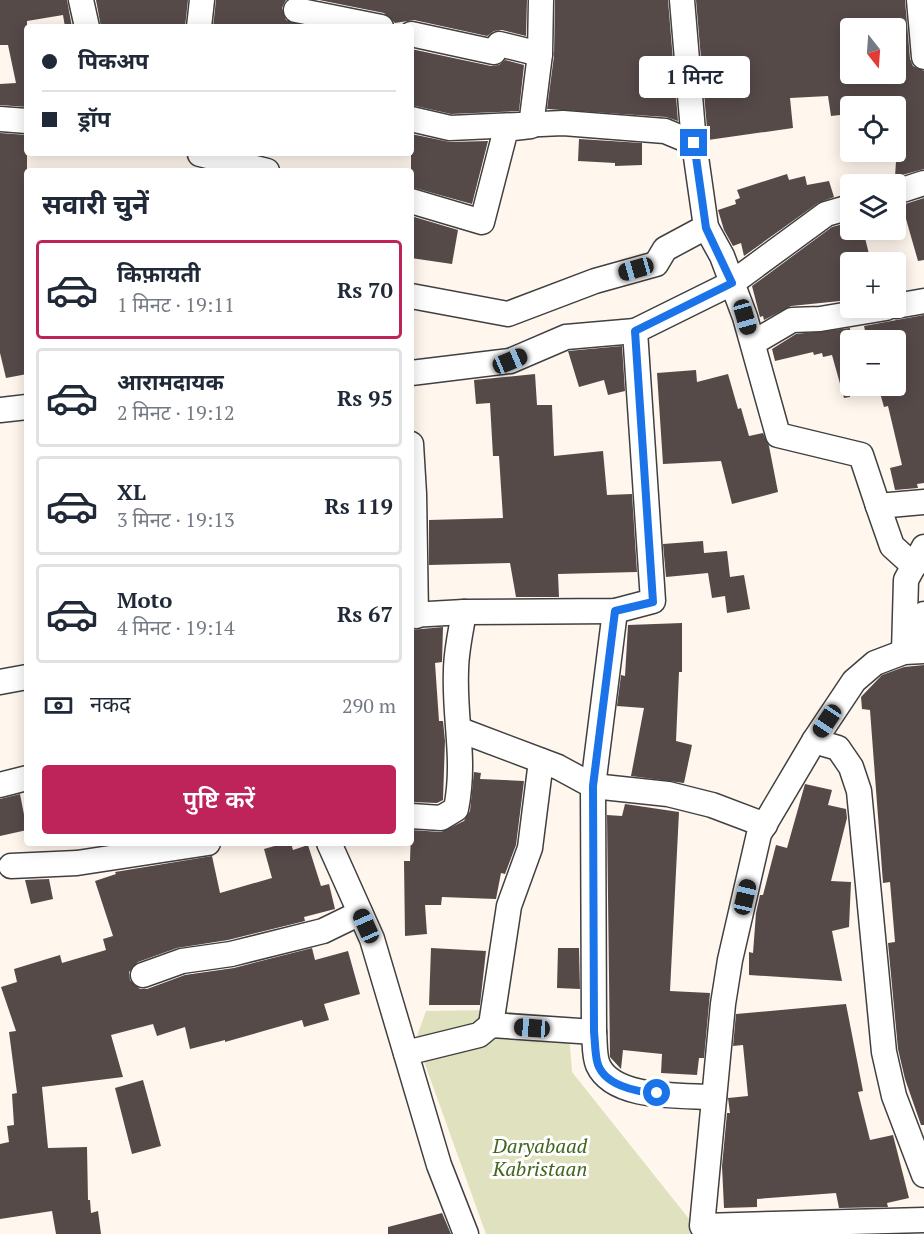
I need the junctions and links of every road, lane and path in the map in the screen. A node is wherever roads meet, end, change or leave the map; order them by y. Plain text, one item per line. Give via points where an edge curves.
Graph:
1 (81, 0) edge
2 (202, 0) edge
3 (541, 0) edge
4 (682, 0) edge
5 (919, 0) edge
6 (294, 12) edge
7 (86, 24) edge
8 (199, 24) edge
9 (364, 24) edge
10 (414, 35) edge
11 (540, 54) junction
12 (924, 57) edge
13 (0, 119) edge
14 (414, 120) edge
15 (24, 121) edge
16 (531, 126) junction
17 (694, 143) junction
18 (199, 159) edge
19 (250, 168) edge
20 (924, 183) edge
21 (906, 189) edge
22 (414, 202) edge
23 (840, 210) edge
24 (706, 228) junction
25 (732, 283) junction
26 (414, 297) edge
27 (924, 301) edge
28 (906, 304) edge
29 (840, 316) edge
30 (635, 331) junction
31 (753, 343) junction
32 (414, 373) edge
33 (24, 407) edge
34 (0, 410) edge
35 (924, 502) edge
36 (878, 506) junction
37 (919, 557) edge
38 (615, 611) junction
39 (464, 612) junction
40 (924, 614) edge
41 (414, 616) edge
42 (914, 652) edge
43 (24, 678) edge
44 (0, 682) edge
45 (460, 730) junction
46 (814, 741) junction
47 (541, 761) junction
48 (24, 779) edge
49 (0, 785) edge
50 (593, 786) junction
51 (414, 816) edge
52 (765, 825) junction
53 (188, 846) edge
54 (330, 846) edge
55 (11, 866) dead end
56 (360, 913) junction
57 (143, 975) dead end
58 (490, 1025) junction
59 (594, 1032) junction
60 (406, 1053) junction
61 (714, 1096) junction
62 (924, 1175) edge
63 (924, 1220) edge
64 (466, 1234) edge

1 - 7 street
2 - 8 street
3 - 11 street
4 - 17 street
5 - 12 street
6 - 9 street
10 - 11 street via 494,52 498,44
11 - 16 street
13 - 15 street
14 - 16 street via 450,128
16 - 17 street via 563,123 665,131
16 - 22 street via 506,129 482,222
17 - 24 street
18 - 19 street
20 - 21 street
23 - 25 street via 826,214
24 - 25 street
24 - 26 street via 665,249 656,264 595,281 508,314
25 - 30 street
25 - 31 street
27 - 28 street
29 - 31 street via 792,320
30 - 32 street via 566,337 510,361
30 - 38 street via 653,602
31 - 36 street via 778,435 861,455
33 - 34 street
35 - 36 street
36 - 37 street via 892,546
37 - 42 street via 906,580
38 - 39 street
38 - 50 street
39 - 41 street
39 - 45 street via 456,669
40 - 42 street
42 - 46 street via 875,663 854,681
43 - 44 street
45 - 47 street
45 - 51 street via 461,783 456,809 441,818
46 - 52 street
46 - 62 street via 838,748 851,767 859,791 884,1052 894,1095
47 - 50 street
47 - 58 street via 530,848 509,906
48 - 49 street
50 - 52 street via 668,794
50 - 59 street
52 - 61 street via 759,834 730,960
53 - 55 street via 77,863
54 - 56 street
56 - 57 street via 323,931 231,954 182,961
56 - 60 street via 372,939
58 - 59 street
58 - 60 street via 479,1035
59 - 61 street via 597,1064 608,1079 638,1092
60 - 64 street via 439,1165
61 - 63 street via 702,1226

